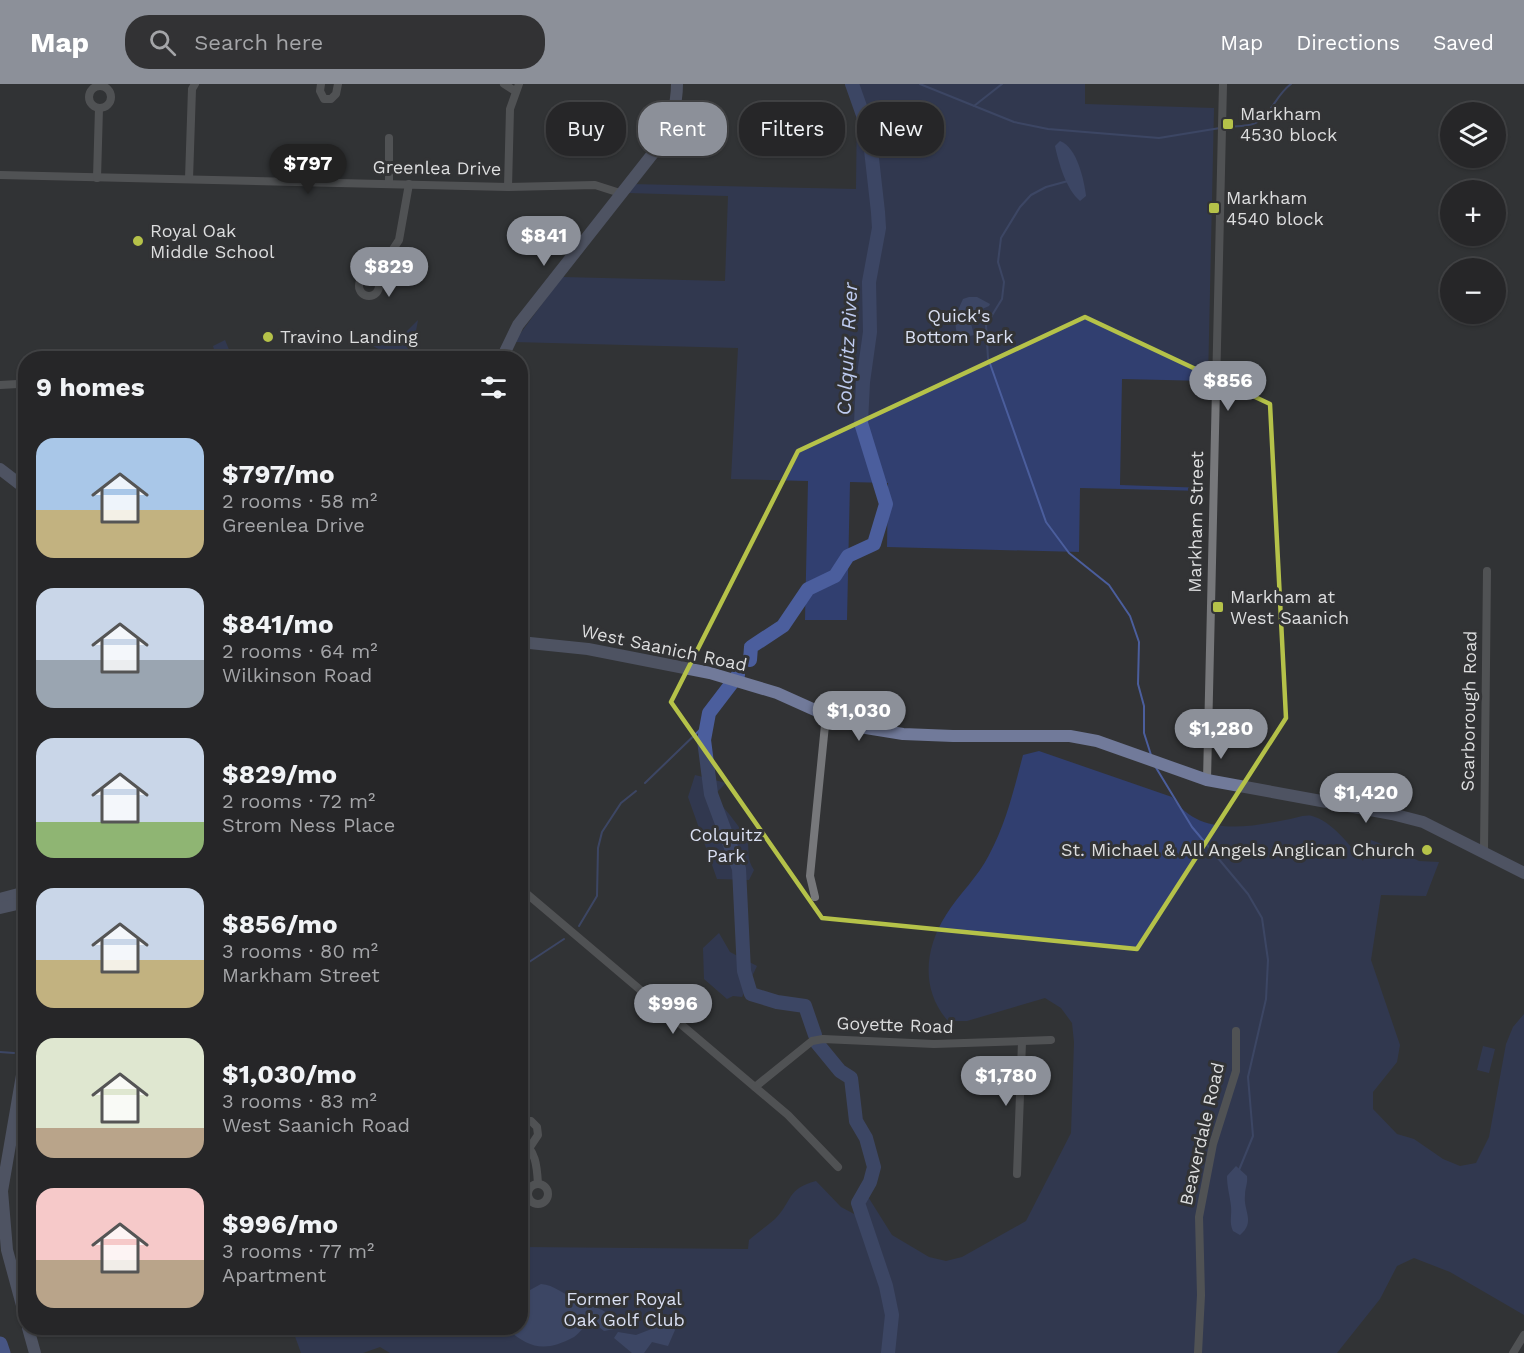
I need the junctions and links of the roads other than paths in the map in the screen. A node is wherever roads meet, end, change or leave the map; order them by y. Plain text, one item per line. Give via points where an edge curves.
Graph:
1 (195, 84) edge
2 (321, 84) edge
3 (338, 84) edge
4 (504, 84) edge
5 (677, 84) edge
6 (1223, 84) edge
7 (517, 87) edge
8 (99, 108) dead end
9 (389, 138) dead end
10 (0, 175) edge
11 (97, 178) junction
12 (189, 179) junction
13 (388, 184) junction
14 (409, 184) junction
15 (508, 187) junction
16 (620, 193) junction
17 (375, 277) dead end
18 (505, 351) edge
19 (18, 384) dead end
20 (0, 385) edge
21 (0, 469) edge
22 (18, 483) edge
23 (1487, 571) dead end
24 (528, 643) edge
25 (826, 715) junction
26 (1207, 780) junction
27 (1484, 851) junction
28 (1524, 873) edge
29 (528, 895) edge
30 (18, 896) edge
31 (815, 897) dead end
32 (18, 903) edge
33 (1, 904) edge
34 (18, 906) edge
35 (1236, 1031) dead end
36 (1051, 1040) dead end
37 (1022, 1042) junction
38 (755, 1087) junction
39 (18, 1098) edge
40 (528, 1122) edge
41 (530, 1147) joint
42 (838, 1167) dead end
43 (1017, 1174) dead end
44 (537, 1184) dead end
45 (11, 1266) junction
46 (18, 1266) edge
47 (18, 1291) edge
48 (29, 1335) edge
49 (1524, 1335) edge
50 (0, 1344) edge
51 (3, 1353) edge
52 (34, 1353) edge
53 (1197, 1353) edge
54 (1513, 1353) edge

1 - 12 street
2 - 3 street via 324,99 331,99
4 - 7 street
5 - 16 main road via 669,128
6 - 26 street, Markham Street
7 - 15 street via 510,109
8 - 11 street
9 - 13 street
10 - 11 street, Greenlea Drive
11 - 12 street, Greenlea Drive
12 - 13 street, Greenlea Drive
13 - 14 street, Greenlea Drive
14 - 15 street, Greenlea Drive
14 - 17 street via 399,240
15 - 16 street, Greenlea Drive via 595,185
16 - 18 main road via 518,325
19 - 20 street
21 - 22 main road
23 - 27 street, Scarborough Road
24 - 25 main road, West Saanich Road via 588,649 710,673 777,693
25 - 26 main road, West Saanich Road via 866,728 903,734 1070,736 1097,741
25 - 31 street via 810,876
26 - 27 main road, West Saanich Road via 1392,814 1423,822
27 - 28 main road, West Saanich Road
29 - 38 street
30 - 33 main road
32 - 33 main road
33 - 34 main road
35 - 53 street, Beaverdale Road via 1236,1071 1213,1144 1199,1217 1201,1295
36 - 37 street, Goyette Road
37 - 38 street, Goyette Road via 934,1044 823,1039 812,1041
37 - 43 street
38 - 42 street via 788,1114
39 - 45 main road via 2,1191
40 - 41 street via 537,1127 538,1136
41 - 44 street
45 - 46 street
45 - 47 main road
48 - 52 main road
49 - 54 street
50 - 51 highway

